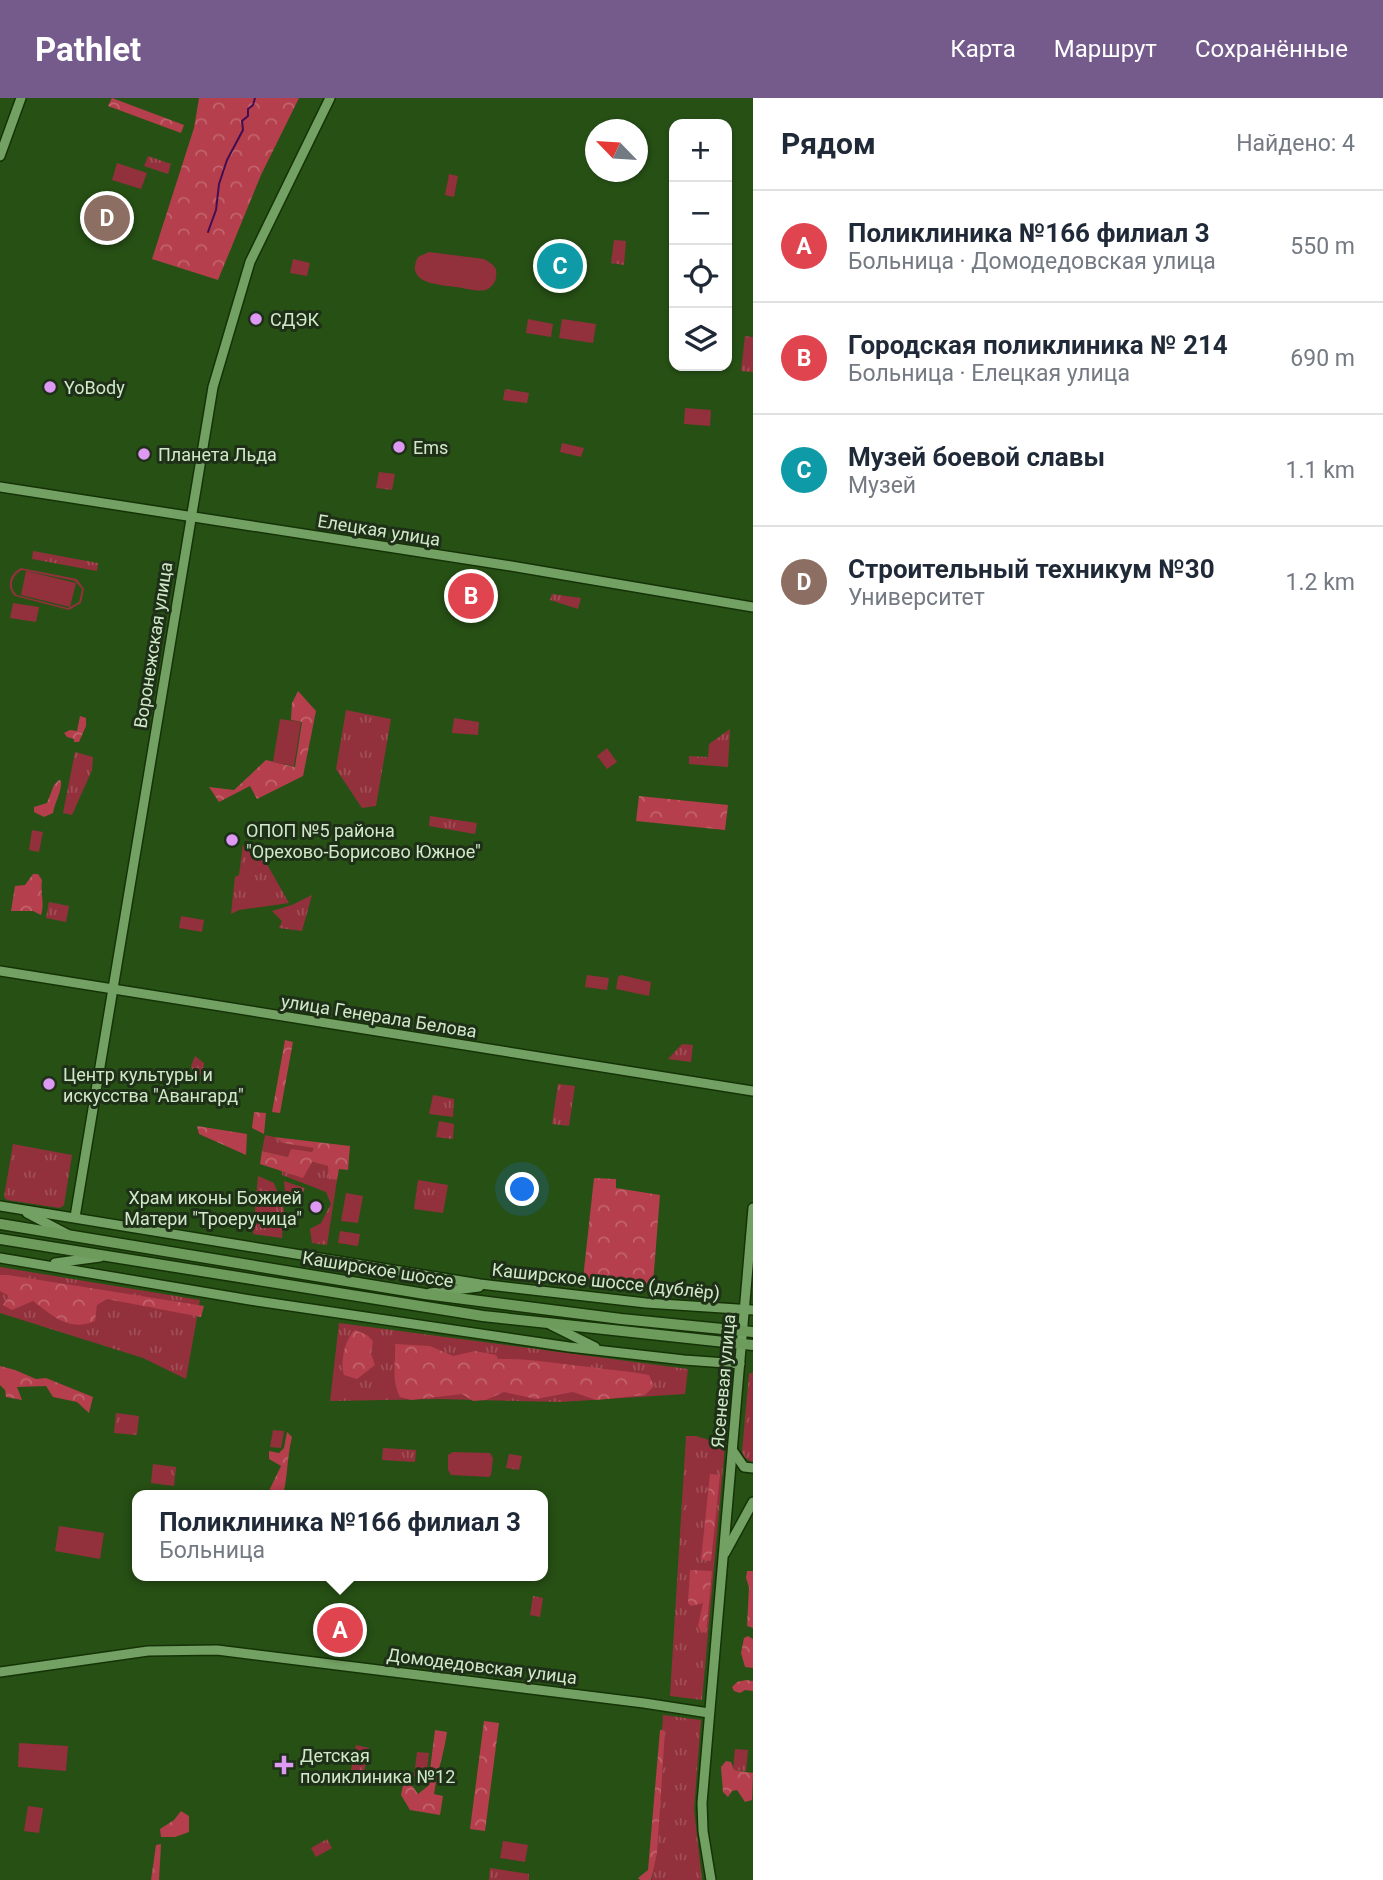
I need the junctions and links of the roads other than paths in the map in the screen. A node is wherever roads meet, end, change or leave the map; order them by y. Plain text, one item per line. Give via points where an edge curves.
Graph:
1 (21, 98) edge
2 (330, 98) edge
3 (0, 156) edge
4 (0, 487) edge
5 (190, 516) junction
6 (753, 607) edge
7 (0, 971) edge
8 (112, 990) junction
9 (753, 1091) edge
10 (0, 1206) edge
11 (17, 1208) junction
12 (753, 1208) edge
13 (75, 1217) junction
14 (0, 1224) edge
15 (68, 1235) junction
16 (0, 1239) edge
17 (107, 1257) junction
18 (0, 1258) edge
19 (39, 1264) junction
20 (491, 1285) junction
21 (425, 1294) junction
22 (749, 1310) edge
23 (547, 1324) junction
24 (748, 1331) edge
25 (748, 1344) edge
26 (600, 1350) junction
27 (740, 1364) junction
28 (733, 1449) junction
29 (753, 1468) edge
30 (753, 1502) edge
31 (722, 1558) junction
32 (0, 1672) edge
33 (709, 1713) junction
34 (711, 1880) edge

1 - 3 street
2 - 5 street, Воронежская улица via 244,277 213,387
4 - 5 street, Елецкая улица
5 - 6 street, Елецкая улица
5 - 8 street, Воронежская улица
7 - 8 street, улица Генерала Белова
8 - 9 street, улица Генерала Белова
8 - 13 street, Воронежская улица
10 - 11 street, Каширское шоссе (дублёр)
11 - 13 street, Каширское шоссе (дублёр)
11 - 15 street
12 - 22 street, Ясеневая улица
13 - 20 street, Каширское шоссе (дублёр)
14 - 15 main road, Каширское шоссе
15 - 21 main road, Каширское шоссе
16 - 17 main road, Каширское шоссе
17 - 19 street
17 - 23 main road, Каширское шоссе
18 - 19 street
19 - 26 street via 250,1300
20 - 21 street
20 - 22 street, Каширское шоссе (дублёр)
21 - 24 main road, Каширское шоссе
22 - 24 street, Ясеневая улица
23 - 25 main road, Каширское шоссе
23 - 26 street
24 - 25 street, Ясеневая улица
25 - 27 street, Ясеневая улица
26 - 27 street
27 - 28 street, Ясеневая улица
28 - 29 street via 744,1467
28 - 31 street, Ясеневая улица
30 - 31 street, Ясеневая улица
31 - 33 street, Ясеневая улица
32 - 33 street, Домодедовская улица via 148,1651 217,1650
33 - 34 street, Ясеневая улица via 702,1803

